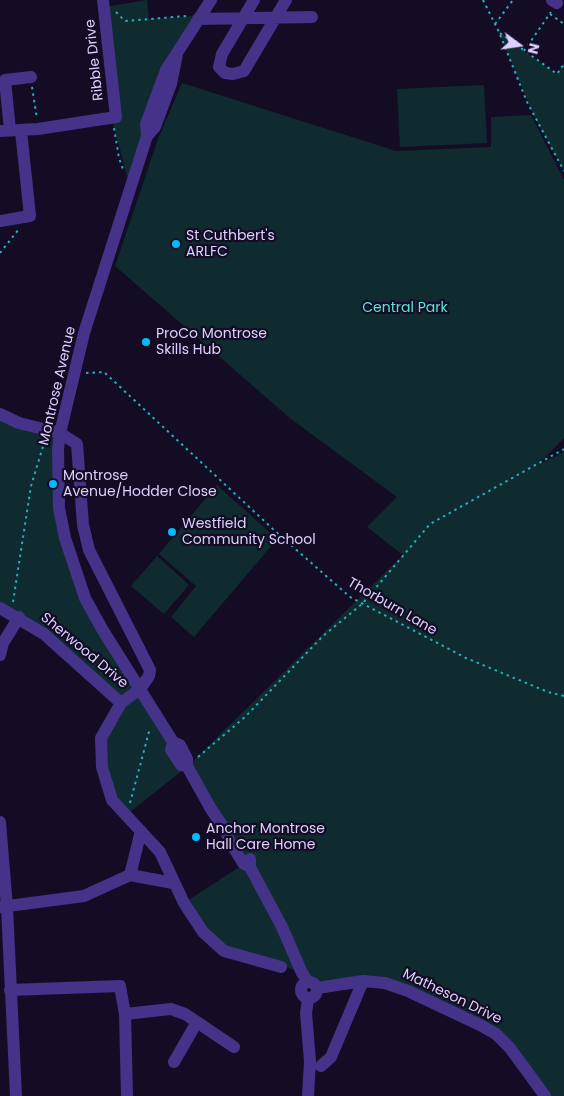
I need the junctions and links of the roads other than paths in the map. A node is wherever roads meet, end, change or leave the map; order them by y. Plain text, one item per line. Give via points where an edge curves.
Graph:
1 (103, 0) edge
2 (211, 0) edge
3 (254, 0) edge
4 (286, 0) edge
5 (199, 17) junction
6 (312, 17) dead end
7 (274, 18) junction
8 (242, 19) junction
9 (31, 77) road end
10 (10, 130) edge
11 (0, 221) edge
12 (0, 414) edge
13 (54, 432) junction
14 (9, 613) edge
15 (0, 655) edge
16 (140, 689) junction
17 (121, 703) junction
18 (0, 822) edge
19 (141, 832) junction
20 (130, 875) junction
21 (173, 883) junction
22 (4, 907) edge
23 (300, 976) junction
24 (363, 981) junction
25 (10, 990) junction
26 (125, 1014) junction
27 (198, 1022) junction
28 (234, 1047) dead end
29 (174, 1062) dead end
30 (321, 1066) dead end
31 (16, 1096) edge
32 (127, 1096) edge
33 (308, 1096) edge
34 (545, 1096) edge

1 - 10 street, Ribble Drive via 114,118
2 - 5 street, Montrose Avenue
3 - 8 street
4 - 7 street
5 - 8 street
5 - 13 street, Montrose Avenue via 177,54 171,84 155,127 147,136
6 - 7 street
7 - 8 street
7 - 8 street via 244,70 225,73 219,67 222,54
9 - 10 street via 5,80
10 - 11 street via 30,216
12 - 13 street via 19,423
13 - 16 street, Montrose Avenue via 59,508 73,567 93,613
13 - 16 street via 77,444 83,525 89,550 150,670
14 - 15 street
14 - 17 street, Sherwood Drive via 44,634
16 - 17 street
16 - 23 street, Montrose Avenue via 173,742 172,750 181,765 187,766 211,810 226,831 235,835 249,858 250,866 282,927
17 - 19 street via 101,738 102,768 112,800
18 - 22 street
19 - 20 street
19 - 21 street via 160,852
20 - 21 street
20 - 22 street via 84,896
21 - 23 street via 203,932 224,951
22 - 25 street
23 - 24 street, Matheson Drive
23 - 33 street via 315,996 308,999 306,1012 310,1061
24 - 30 street via 331,1057
24 - 34 street, Matheson Drive via 408,990 496,1034
25 - 26 street via 120,986
25 - 31 street
26 - 27 street via 171,1009
26 - 32 street
27 - 28 street
27 - 29 street

